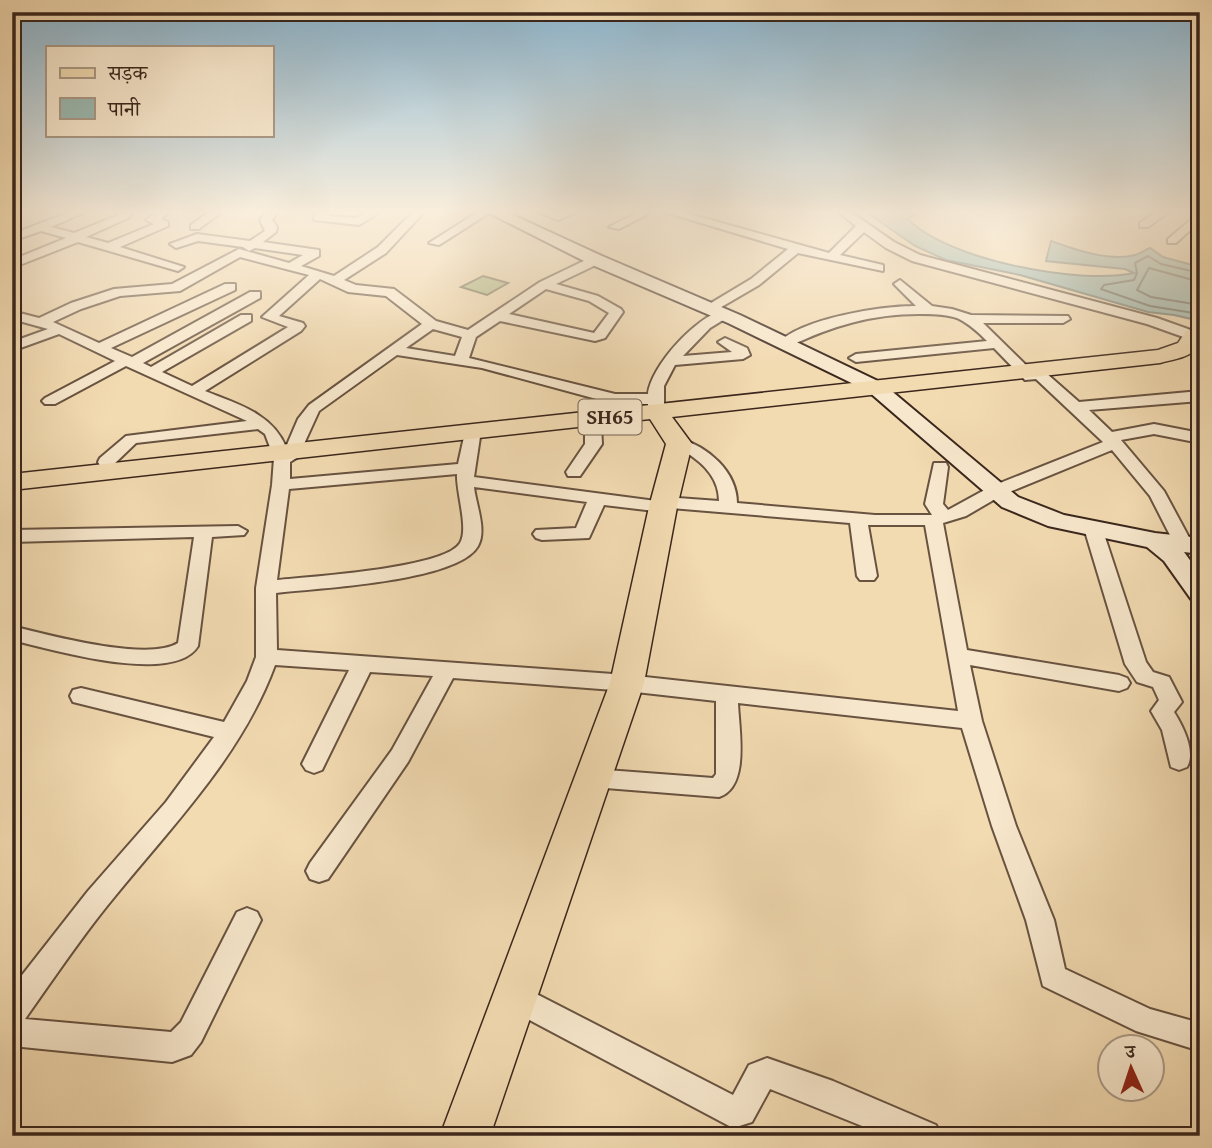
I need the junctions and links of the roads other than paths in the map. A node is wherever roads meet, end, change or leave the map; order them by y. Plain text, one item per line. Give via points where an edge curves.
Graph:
1 (166, 264) edge
2 (220, 264) edge
3 (279, 264) edge
4 (298, 264) edge
5 (362, 264) edge
6 (589, 264) edge
7 (604, 264) edge
8 (778, 264) edge
9 (860, 264) edge
10 (937, 264) edge
11 (178, 267) dead end
12 (292, 267) junction
13 (879, 268) dead end
14 (318, 274) junction
15 (336, 281) junction
16 (900, 284) dead end
17 (544, 285) junction
18 (230, 287) dead end
19 (255, 295) dead end
20 (928, 310) junction
21 (717, 312) junction
22 (12, 315) edge
23 (498, 316) junction
24 (246, 318) dead end
25 (971, 319) junction
26 (1063, 319) dead end
27 (41, 322) junction
28 (431, 324) junction
29 (60, 329) junction
30 (470, 335) junction
31 (725, 342) dead end
32 (1198, 342) edge
33 (785, 343) junction
34 (996, 344) junction
35 (12, 347) edge
36 (99, 348) junction
37 (396, 351) junction
38 (856, 358) dead end
39 (461, 360) junction
40 (130, 361) junction
41 (673, 361) junction
42 (152, 372) junction
43 (1032, 375) junction
44 (879, 389) junction
45 (194, 391) junction
46 (1200, 396) edge
47 (50, 401) dead end
48 (1076, 407) junction
49 (663, 418) junction
50 (264, 424) junction
51 (593, 424) junction
52 (472, 437) junction
53 (1200, 438) edge
54 (1111, 441) junction
55 (286, 455) junction
56 (107, 462) dead end
57 (940, 467) dead end
58 (574, 472) dead end
59 (466, 475) junction
60 (12, 482) edge
61 (281, 485) junction
62 (12, 488) edge
63 (996, 491) junction
64 (598, 498) junction
65 (663, 505) junction
66 (729, 508) junction
67 (858, 519) junction
68 (938, 519) junction
69 (1093, 528) junction
70 (238, 531) dead end
71 (542, 534) dead end
72 (12, 536) edge
73 (203, 538) dead end
74 (1155, 541) junction
75 (1191, 545) edge
76 (867, 576) dead end
77 (266, 588) junction
78 (1200, 593) edge
79 (12, 633) edge
80 (958, 656) junction
81 (267, 657) junction
82 (363, 664) junction
83 (447, 670) junction
84 (627, 683) junction
85 (1119, 683) dead end
86 (727, 694) junction
87 (81, 695) dead end
88 (971, 721) junction
89 (230, 732) junction
90 (1179, 761) dead end
91 (313, 764) dead end
92 (593, 778) junction
93 (319, 871) dead end
94 (247, 920) dead end
95 (515, 997) junction
96 (12, 1013) edge
97 (12, 1032) edge
98 (1200, 1037) edge
99 (466, 1136) edge
100 (925, 1136) edge

1 - 11 street
2 - 27 street via 175,288 119,292
3 - 12 street
4 - 12 street
5 - 15 street
6 - 17 street
7 - 21 street
8 - 21 street
9 - 13 street
10 - 32 street via 1142,318
12 - 14 street
14 - 15 street
14 - 45 street via 269,317 298,327
15 - 28 street via 358,291 392,293
16 - 20 street
17 - 23 street
17 - 23 street via 602,302 616,312 595,337
18 - 36 street
19 - 40 street
20 - 25 street
20 - 33 street via 845,317
21 - 33 street
21 - 41 street
22 - 27 street
23 - 30 street
24 - 42 street
25 - 26 street
25 - 34 street
27 - 29 street
28 - 30 street
28 - 37 street
29 - 35 street
29 - 36 street
30 - 39 street
31 - 41 street via 743,355
32 - 43 main road, SH65
33 - 44 street
34 - 38 street
34 - 43 street
36 - 40 street
37 - 39 street
37 - 55 street via 314,408
39 - 49 street via 627,400
40 - 42 street
40 - 47 street
41 - 49 street via 659,378
42 - 45 street
43 - 44 main road, SH65
43 - 48 street
44 - 49 main road, SH65
44 - 63 street
45 - 50 street
46 - 48 street
48 - 54 street
49 - 51 main road, SH65
49 - 55 main road, SH65
49 - 65 main road
49 - 66 street via 724,481
50 - 55 street
50 - 56 street via 132,439
51 - 52 main road, SH65
51 - 58 street via 594,444
52 - 55 main road, SH65
52 - 59 street
53 - 54 street via 1153,427 1132,430
54 - 63 street
54 - 75 street via 1142,471
55 - 60 main road, SH65
55 - 61 street
55 - 62 main road, SH65
57 - 68 street via 934,504
59 - 61 street
59 - 64 street
59 - 77 street via 474,530 464,552 428,568
61 - 77 street
63 - 68 street
63 - 69 street via 1057,521
64 - 65 street
64 - 71 street via 583,534
65 - 66 street
65 - 84 main road
66 - 67 street
67 - 68 street
67 - 76 street
68 - 80 street
69 - 74 street
69 - 90 street via 1136,664 1145,677 1161,682 1171,702 1162,711 1175,737
70 - 72 street
73 - 79 street via 185,650 147,656 101,653
74 - 75 street
74 - 78 street via 1173,555
77 - 81 street
80 - 85 street
80 - 88 street
81 - 82 street
81 - 89 street
82 - 83 street
82 - 91 street
83 - 84 street
83 - 93 street via 400,755
84 - 86 street
84 - 92 main road
86 - 88 street
86 - 92 street via 728,776 719,788
87 - 89 street
88 - 98 street via 1040,920 1054,977 1145,1022
89 - 96 street via 175,809 97,899
92 - 95 main road
94 - 97 street via 191,1032 180,1045
95 - 99 main road
95 - 100 street via 733,1112 741,1111 760,1076 767,1073

